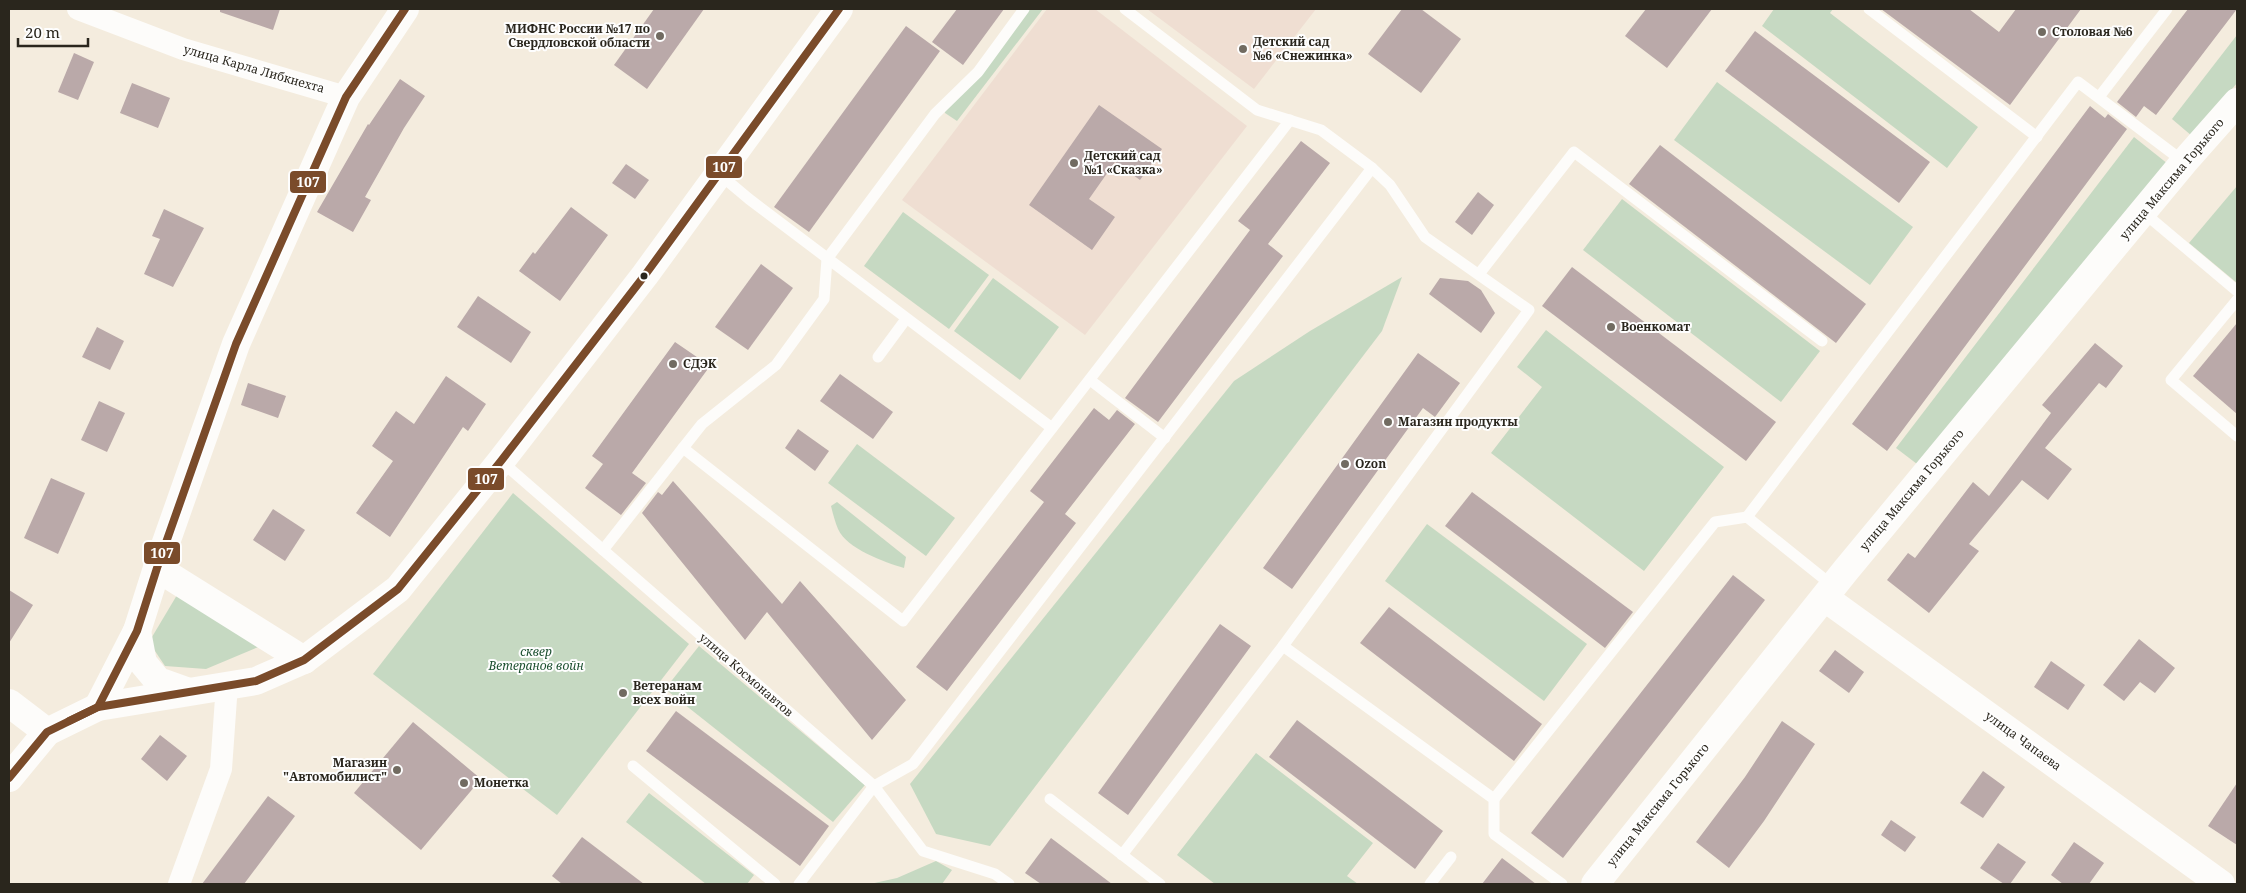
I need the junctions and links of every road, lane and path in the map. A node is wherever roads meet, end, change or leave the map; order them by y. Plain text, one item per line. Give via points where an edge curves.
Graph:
1 (78, 9) edge
2 (404, 9) edge
3 (839, 9) edge
4 (1024, 9) edge
5 (1125, 9) edge
6 (1869, 9) edge
7 (2167, 9) edge
8 (346, 96) junction
9 (2099, 97) junction
10 (2237, 102) edge
11 (1290, 120) junction
12 (2037, 137) junction
13 (2184, 162) junction
14 (1372, 168) junction
15 (718, 173) junction
16 (2143, 212) junction
17 (827, 259) junction
18 (1479, 274) junction
19 (2237, 291) edge
20 (2237, 300) edge
21 (906, 319) junction
22 (1822, 341) dead end
23 (878, 356) dead end
24 (1090, 380) junction
25 (1052, 428) junction
26 (2237, 436) edge
27 (1165, 438) junction
28 (683, 448) junction
29 (501, 461) junction
30 (1747, 517) junction
31 (603, 550) junction
32 (157, 568) junction
33 (1829, 593) junction
34 (137, 631) junction
35 (1283, 646) junction
36 (304, 660) junction
37 (227, 684) junction
38 (186, 691) junction
39 (9, 703) edge
40 (98, 707) junction
41 (47, 732) junction
42 (633, 766) dead end
43 (9, 778) edge
44 (874, 786) junction
45 (1050, 799) dead end
46 (1494, 799) junction
47 (1122, 855) junction
48 (1452, 857) dead end
49 (179, 884) edge
50 (775, 884) edge
51 (799, 884) edge
52 (1009, 884) edge
53 (1160, 884) edge
54 (1430, 884) edge
55 (1562, 884) edge
56 (1595, 884) edge
57 (2221, 884) edge

1 - 8 street, улица Карла Либкнехта via 183,49
2 - 8 main road
3 - 15 main road
4 - 17 lane via 978,72 934,114
5 - 11 lane via 1257,110
6 - 12 lane
7 - 9 lane
8 - 32 main road via 236,344
9 - 12 lane via 2078,82
9 - 13 lane
10 - 13 main road, улица Максима Горького
11 - 14 lane via 1321,130
11 - 24 lane
12 - 30 lane
13 - 16 main road, улица Максима Горького
14 - 18 lane via 1390,185 1425,237
14 - 27 lane
15 - 17 lane
15 - 29 main road via 645,276
16 - 19 lane
16 - 33 main road, улица Максима Горького
17 - 21 lane
17 - 28 lane via 824,299 776,365 702,424
18 - 22 lane via 1574,152
18 - 35 lane via 1529,310
20 - 26 lane via 2171,380
21 - 23 lane
21 - 25 lane
24 - 25 lane
24 - 27 lane
25 - 28 lane via 903,621
27 - 44 lane via 913,764
28 - 31 lane
29 - 31 lane, улица Космонавтов
29 - 36 main road via 398,589
30 - 33 lane
30 - 46 lane via 1715,522
31 - 44 lane, улица Космонавтов
32 - 34 main road
32 - 36 main road
33 - 56 main road, улица Максима Горького
33 - 57 main road, улица Чапаева
34 - 38 main road via 143,663 158,681
34 - 40 main road
35 - 46 lane
35 - 47 lane
36 - 37 main road via 256,681
37 - 38 main road
37 - 49 street via 221,769
38 - 40 main road
39 - 41 main road
40 - 41 main road
41 - 43 main road
42 - 50 lane
44 - 51 lane
44 - 52 lane, улица Космонавтов via 923,851 995,874
45 - 47 lane
46 - 55 lane via 1494,834
47 - 53 lane
48 - 54 lane

